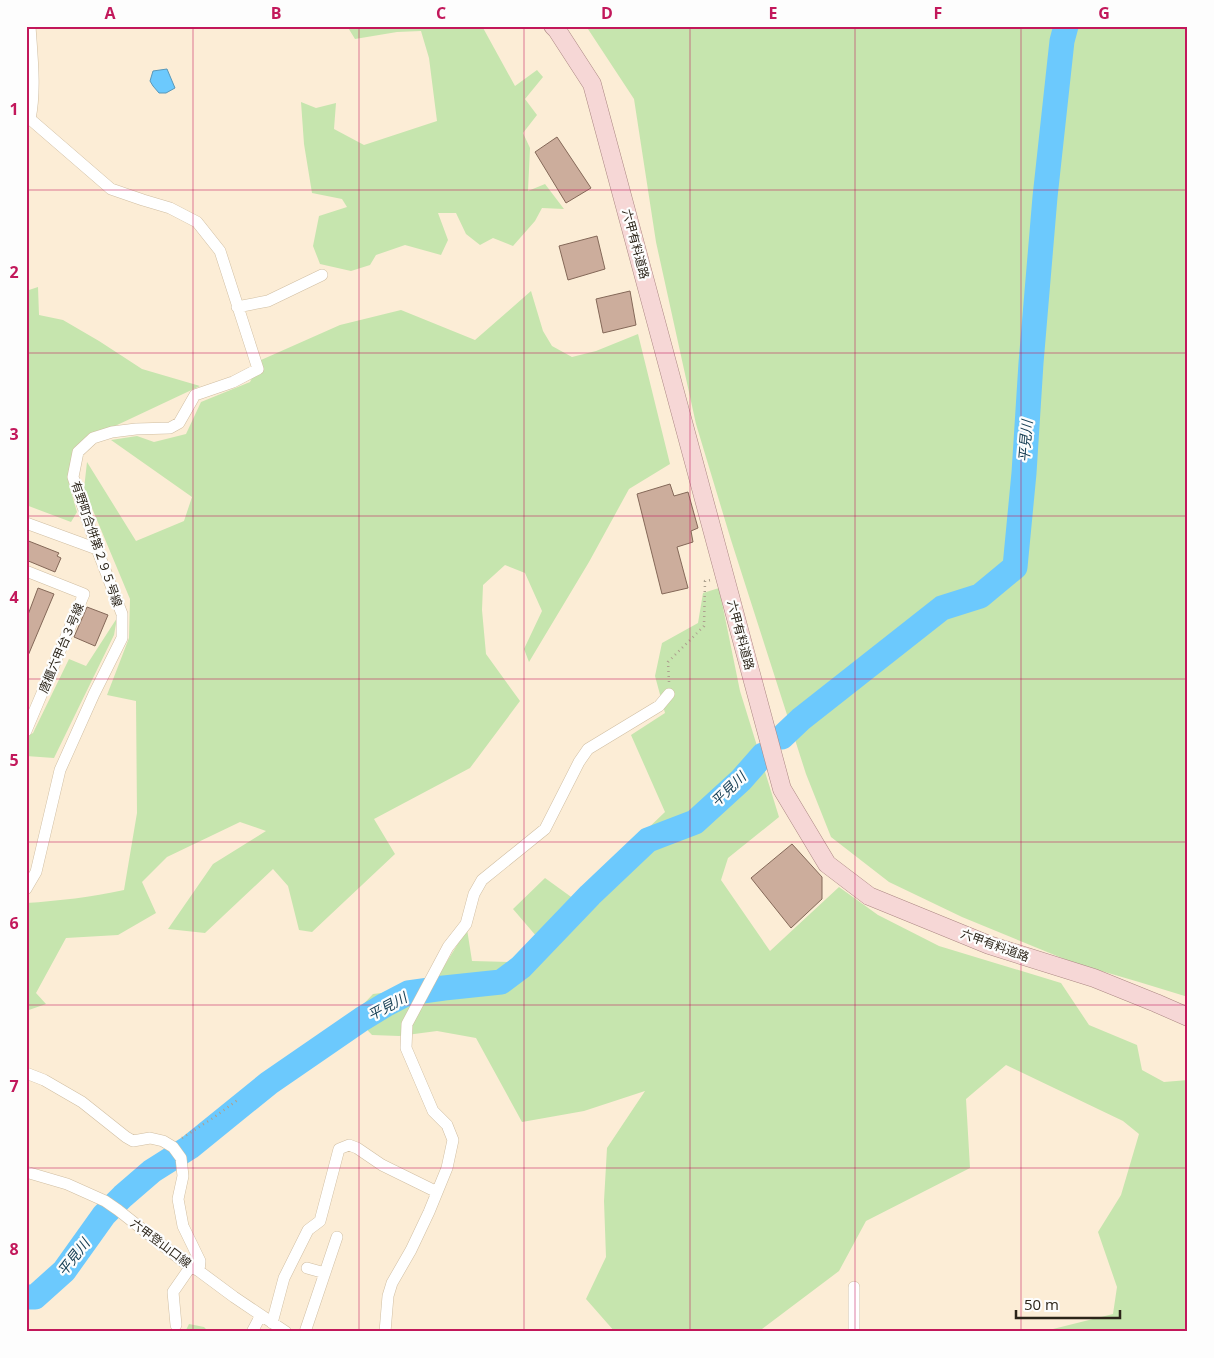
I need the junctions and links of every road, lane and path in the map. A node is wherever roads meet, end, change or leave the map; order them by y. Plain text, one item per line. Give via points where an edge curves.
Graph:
1 (553, 26) edge
2 (29, 28) edge
3 (28, 120) edge
4 (322, 275) dead end
5 (237, 307) junction
6 (26, 523) edge
7 (96, 549) junction
8 (26, 571) edge
9 (724, 576) junction
10 (669, 694) joint
11 (26, 731) edge
12 (26, 889) edge
13 (1156, 1003) junction
14 (1188, 1011) edge
15 (1188, 1017) edge
16 (26, 1073) edge
17 (239, 1099) dead end
18 (171, 1146) junction
19 (26, 1172) edge
20 (437, 1192) junction
21 (337, 1237) dead end
22 (307, 1268) dead end
23 (195, 1269) junction
24 (324, 1273) junction
25 (854, 1287) dead end
26 (261, 1316) junction
27 (272, 1323) junction
28 (176, 1325) dead end
29 (252, 1332) edge
30 (286, 1332) edge
31 (305, 1332) edge
32 (385, 1332) edge
33 (854, 1332) edge

1 - 9 main road, 六甲有料道路 via 592,84
2 - 3 street via 33,68 32,108
3 - 5 street, 有野町合併第２９５号線 via 111,189 170,208 197,222 220,251
4 - 5 street via 268,301
5 - 7 street, 有野町合併第２９５号線 via 258,369 195,395 179,423 170,428 112,432 93,438 78,452 73,477
6 - 7 street
7 - 12 street, 有野町合併第２９５号線 via 122,614 122,638 60,770 36,872
8 - 11 street, 唐櫃六甲台３号線 via 84,594
9 - 10 path via 706,581 704,626 668,662
9 - 13 main road, 六甲有料道路 via 782,789 827,864 869,896 990,945 1094,978
10 - 20 street via 659,706 588,748 545,829 482,880 474,894 466,924 448,948 407,1024 406,1048 433,1112 447,1125 453,1140
13 - 14 main road
13 - 15 main road, 六甲有料道路
16 - 18 street via 82,1102 126,1138 133,1141 150,1138
17 - 18 path
18 - 23 street via 181,1158 183,1176 178,1199 183,1226 200,1262
19 - 23 street, 六甲登山口線 via 67,1184 105,1201
20 - 27 street via 382,1165 357,1148 349,1145 338,1149 320,1220 308,1230 284,1278
20 - 32 street via 392,1283
21 - 24 street
22 - 24 street
23 - 26 street, 六甲登山口線
23 - 28 street via 174,1292
24 - 31 street
25 - 33 street
26 - 27 street, 六甲登山口線
26 - 29 street
27 - 30 street, 六甲登山口線

